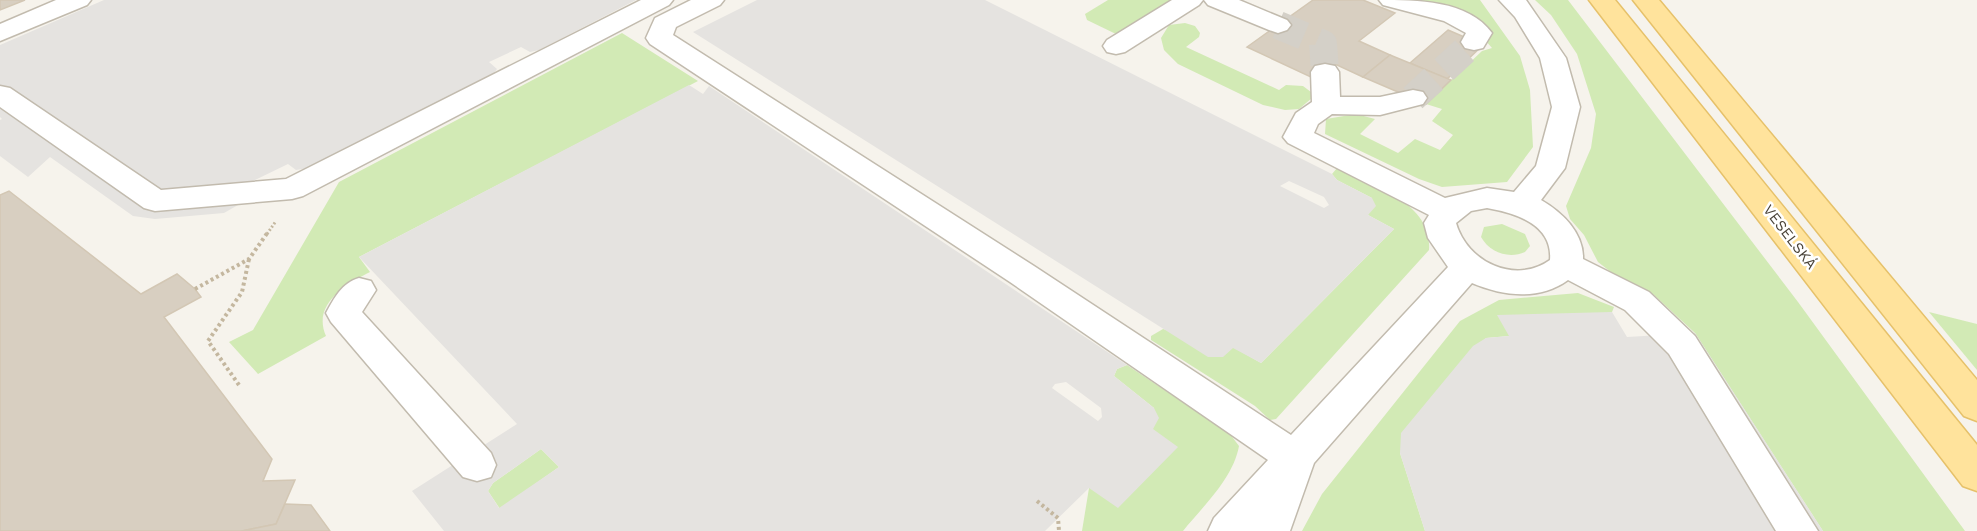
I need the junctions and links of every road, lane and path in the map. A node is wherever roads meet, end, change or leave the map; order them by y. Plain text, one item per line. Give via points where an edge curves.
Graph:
1 (78, 0) edge
2 (660, 0) edge
3 (711, 0) edge
4 (1190, 0) edge
5 (1217, 0) edge
6 (1392, 0) edge
7 (1512, 0) edge
8 (1602, 0) edge
9 (1646, 0) edge
10 (1278, 25) tunnel mouth
11 (0, 33) edge
12 (1474, 42) dead end
13 (1116, 46) dead end
14 (1325, 72) tunnel mouth
15 (0, 94) edge
16 (1413, 98) tunnel mouth
17 (1326, 105) junction
18 (292, 189) junction
19 (1521, 204) junction
20 (1446, 211) junction
21 (249, 259) junction
22 (1566, 265) junction
23 (1467, 267) junction
24 (195, 289) dead end
25 (359, 290) dead end
26 (239, 385) dead end
27 (1977, 406) edge
28 (1296, 458) junction
29 (477, 465) dead end
30 (1977, 474) edge
31 (1037, 501) dead end
32 (1059, 531) edge
33 (1228, 531) edge
34 (1270, 531) edge
35 (1798, 531) edge

1 - 11 lane
2 - 18 lane
3 - 28 lane via 663,23 658,38
4 - 13 lane
5 - 10 lane
6 - 12 lane via 1476,25 1479,33
7 - 19 lane via 1525,13 1553,58 1566,107 1550,168
8 - 30 main road, VESELSKÁ
9 - 27 main road
14 - 17 lane
15 - 18 lane via 155,201
16 - 17 lane via 1380,106
17 - 20 lane via 1306,119 1298,137
18 - 21 path via 291,201
19 - 20 lane via 1487,198 1468,200
19 - 22 lane via 1560,233 1569,252
20 - 23 lane via 1440,223 1442,237
21 - 24 path
21 - 26 path via 242,292 208,341
22 - 23 lane via 1542,280 1521,282
22 - 35 lane via 1637,301 1682,345
23 - 28 lane
25 - 29 lane via 343,313
28 - 33 lane
28 - 34 lane
31 - 32 path via 1058,518

